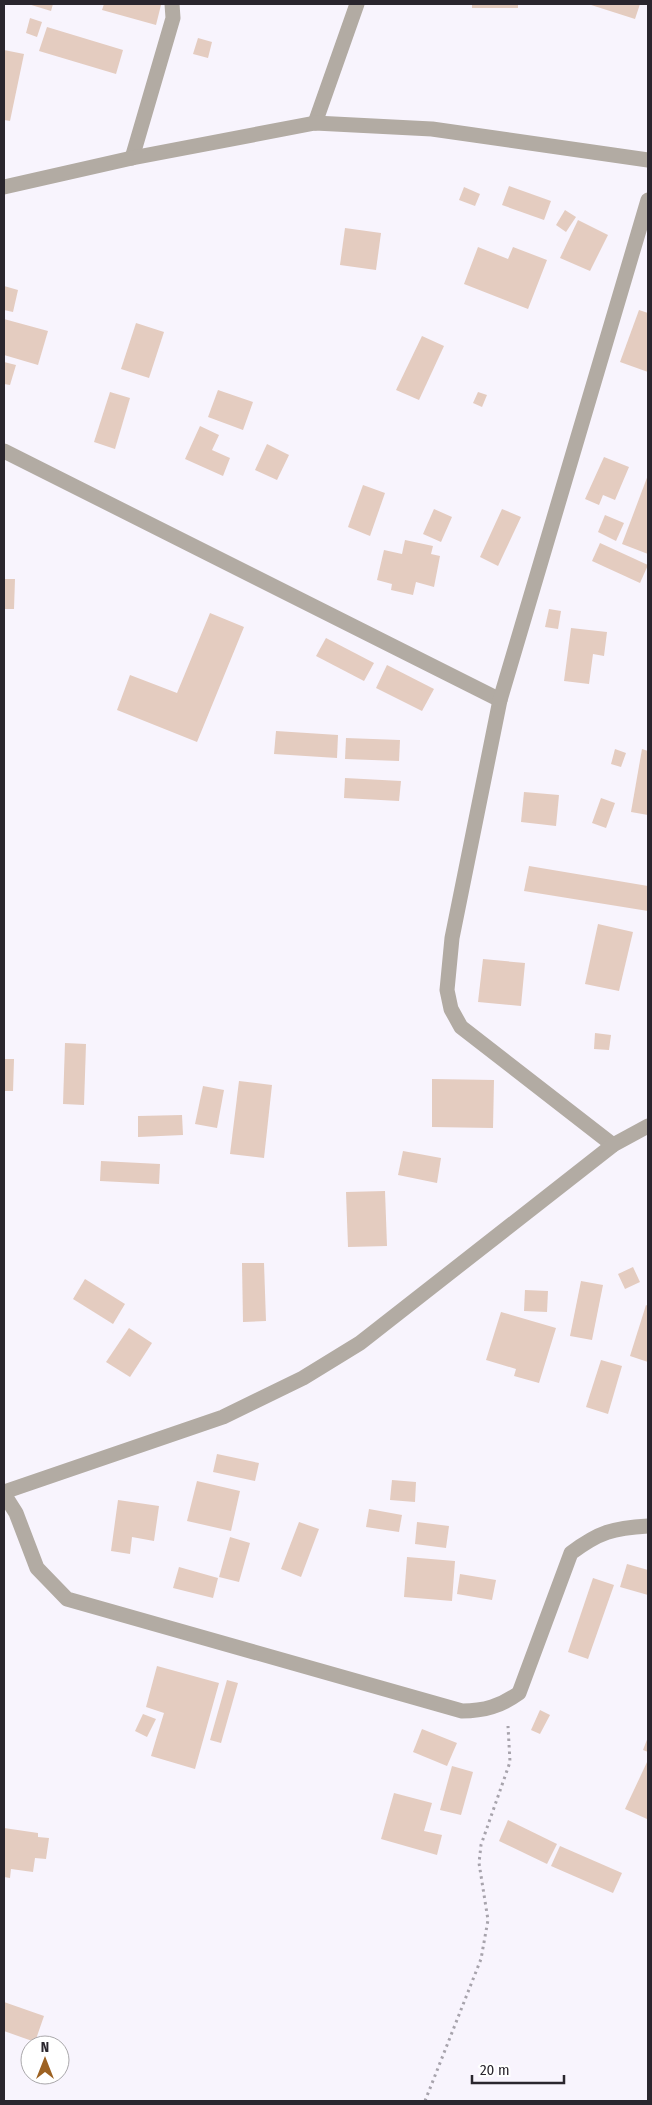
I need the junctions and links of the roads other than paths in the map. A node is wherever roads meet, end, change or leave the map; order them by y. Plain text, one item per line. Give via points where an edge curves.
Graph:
1 (172, 4) edge
2 (357, 4) edge
3 (315, 123) junction
4 (132, 158) junction
5 (648, 160) edge
6 (4, 187) edge
7 (648, 200) edge
8 (4, 451) edge
9 (500, 700) junction
10 (648, 1126) edge
11 (613, 1145) junction
12 (4, 1493) edge
13 (648, 1526) edge

1 - 4 street via 173,18
2 - 3 street
3 - 4 street
3 - 5 street via 432,129
4 - 6 street
7 - 9 street
8 - 9 street
9 - 11 street via 452,938 447,990 450,1009 468,1034
10 - 11 street
11 - 12 street via 360,1344 303,1378 223,1417
12 - 13 street via 16,1514 37,1568 67,1599 462,1712 507,1702 519,1693 570,1553 604,1532 619,1527

